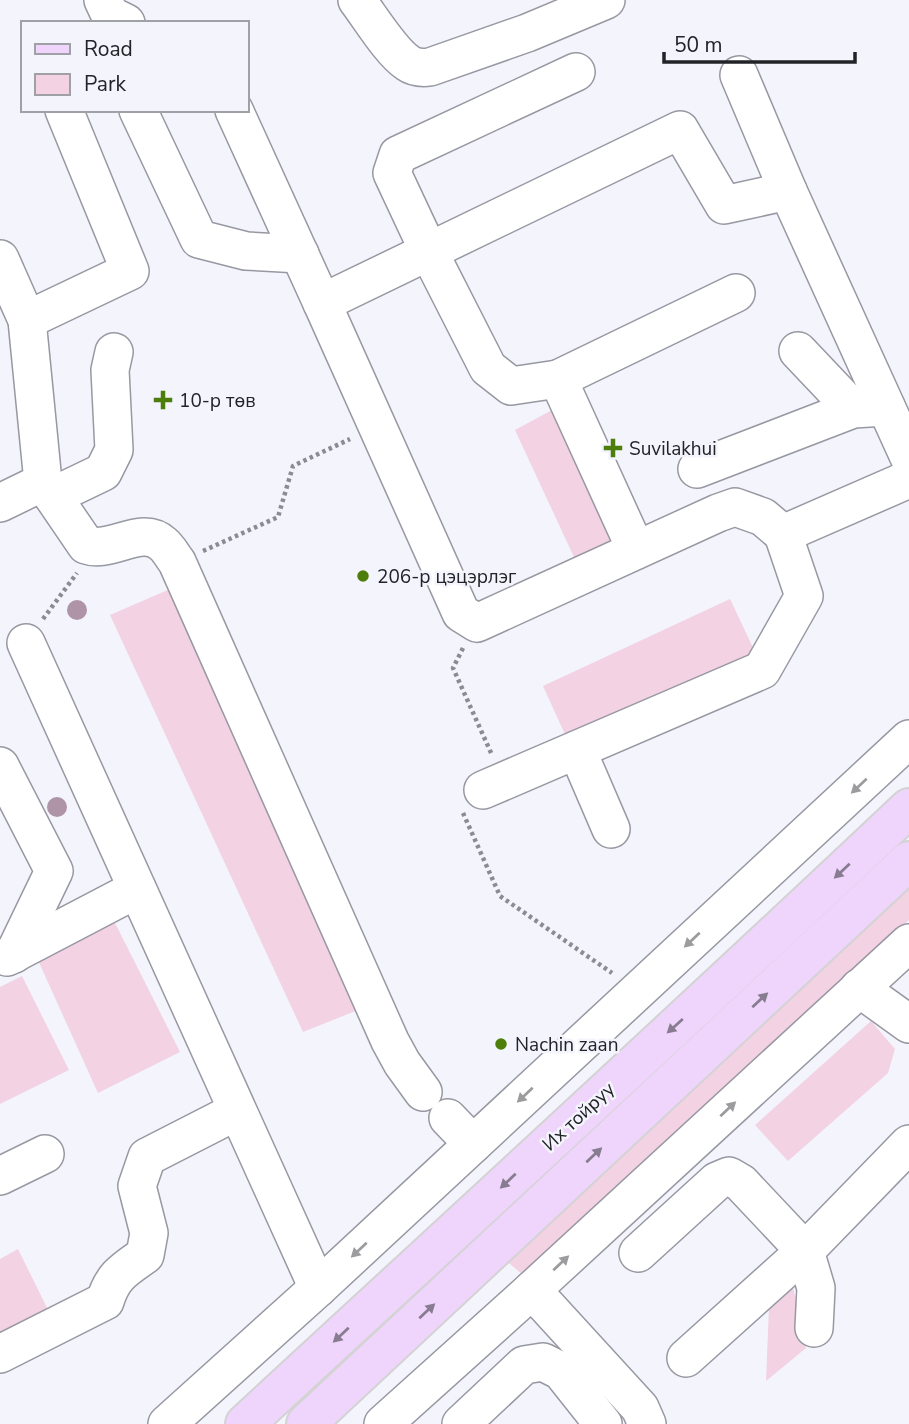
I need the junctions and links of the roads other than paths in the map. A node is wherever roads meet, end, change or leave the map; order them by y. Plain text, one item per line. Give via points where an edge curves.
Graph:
1 (103, 0) edge
2 (358, 0) edge
3 (606, 0) edge
4 (542, 12) edge
5 (123, 21) edge
6 (576, 72) dead end
7 (739, 75) dead end
8 (65, 112) edge
9 (139, 112) edge
10 (235, 112) edge
11 (788, 191) junction
12 (429, 252) junction
13 (300, 254) junction
14 (0, 259) edge
15 (736, 293) dead end
16 (322, 303) junction
17 (27, 320) junction
18 (798, 351) dead end
19 (114, 352) dead end
20 (558, 379) junction
21 (869, 408) junction
22 (909, 457) edge
23 (697, 469) dead end
24 (909, 479) edge
25 (48, 489) junction
26 (0, 503) edge
27 (783, 534) junction
28 (636, 550) junction
29 (26, 643) road end
30 (909, 739) edge
31 (577, 750) junction
32 (0, 766) edge
33 (483, 790) road end
34 (909, 807) edge
35 (611, 830) dead end
36 (909, 861) edge
37 (138, 890) junction
38 (909, 943) edge
39 (7, 957) edge
40 (859, 989) junction
41 (909, 1024) edge
42 (423, 1092) dead end
43 (237, 1111) junction
44 (448, 1118) dead end
45 (473, 1144) junction
46 (909, 1144) edge
47 (46, 1154) dead end
48 (0, 1176) edge
49 (805, 1251) junction
50 (638, 1253) dead end
51 (318, 1288) junction
52 (532, 1290) junction
53 (814, 1328) dead end
54 (0, 1354) edge
55 (686, 1357) dead end
56 (167, 1424) edge
57 (246, 1424) edge
58 (306, 1424) edge
59 (383, 1424) edge
60 (461, 1424) edge
61 (603, 1424) edge
62 (647, 1424) edge

1 - 5 street via 110,15
2 - 4 street via 392,47 419,68 430,67
3 - 4 street
6 - 12 street via 398,155 392,173
7 - 11 street
8 - 17 street via 130,271
9 - 13 street via 199,239 246,251
10 - 13 street
11 - 12 street via 724,205 680,130
11 - 21 street
12 - 16 street
12 - 20 street via 488,368 511,386
13 - 16 street
14 - 17 street
15 - 20 street
16 - 28 street via 461,613 477,623
17 - 25 street
18 - 21 street
19 - 25 street via 110,370 114,450 103,472
20 - 28 street
21 - 22 street
21 - 23 street
24 - 27 street
25 - 26 street
25 - 42 street via 86,544 107,547 151,537 163,543 177,562 390,1041
27 - 28 street via 764,517 735,507
27 - 31 street via 803,596 762,670
29 - 37 street
30 -> 45 street
31 - 33 street
31 - 35 street
32 - 39 street via 54,871
34 -> 57 main road, Их тойруу
58 -> 36 main road, Их тойруу
37 - 39 street
37 - 43 street
38 - 40 street
40 - 41 street
52 -> 40 street
43 - 51 street
43 - 54 street via 147,1157 136,1186 149,1233 145,1255 122,1271 110,1286 106,1301
44 - 45 street
45 -> 51 street
46 - 49 street
47 - 48 street
49 - 50 street via 741,1183 729,1177 718,1181
49 - 53 street via 816,1288
49 - 55 street
51 - 56 street
52 - 59 street
52 - 62 street via 640,1408
60 - 61 street via 524,1365 543,1362 561,1371

